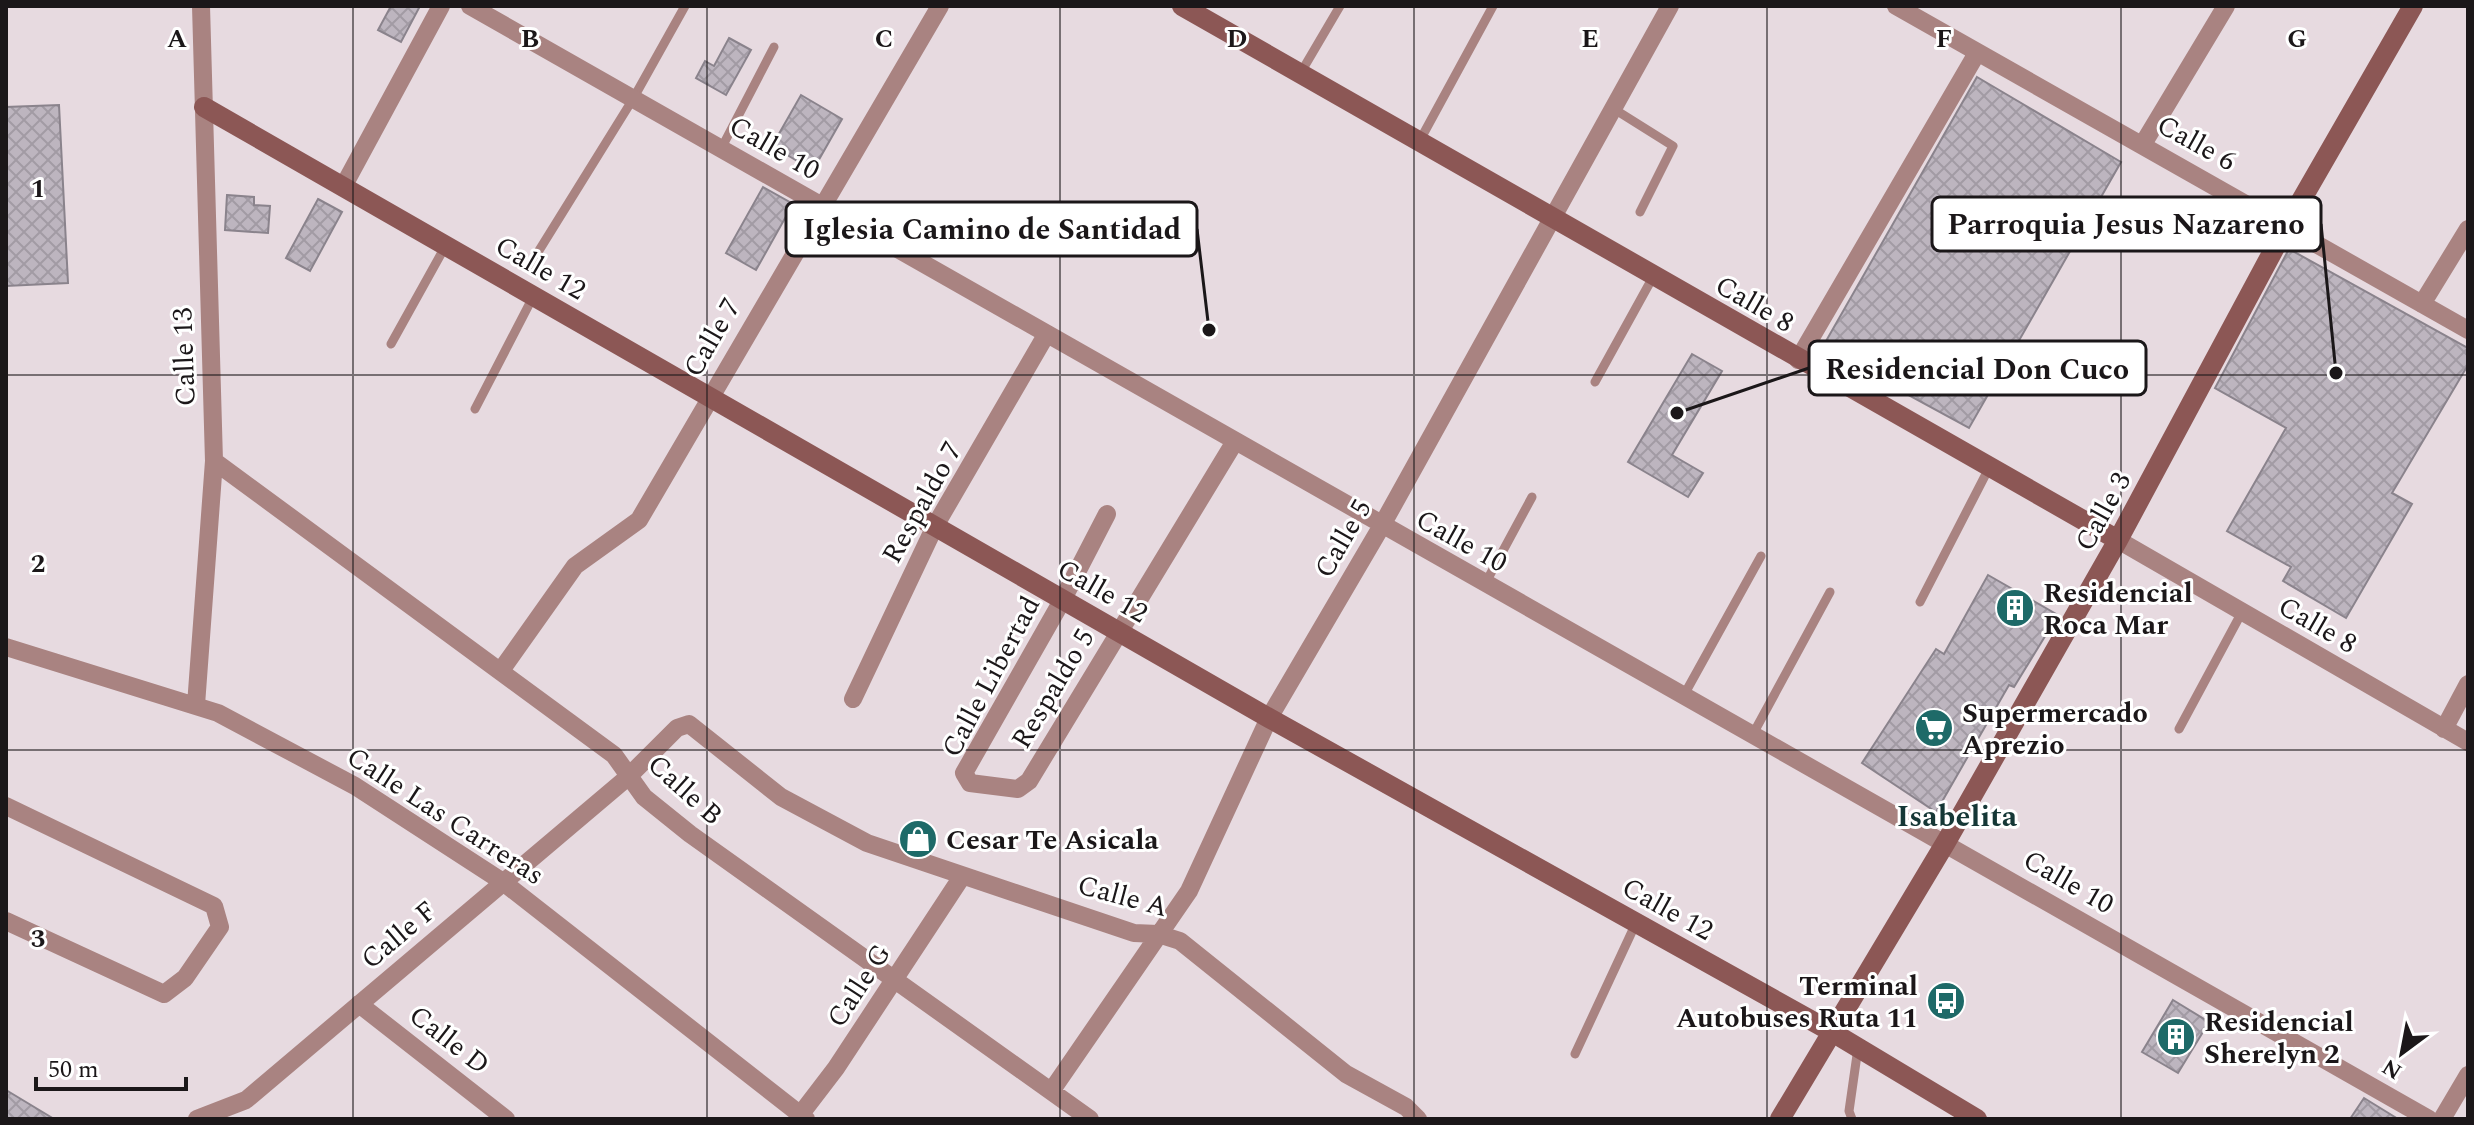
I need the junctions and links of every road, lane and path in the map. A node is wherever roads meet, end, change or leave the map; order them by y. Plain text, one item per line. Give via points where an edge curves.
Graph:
1 (201, 6) edge
2 (441, 6) edge
3 (470, 6) edge
4 (685, 6) edge
5 (940, 6) edge
6 (1182, 6) edge
7 (1340, 6) edge
8 (1493, 6) edge
9 (1670, 6) edge
10 (1896, 6) edge
11 (2226, 6) edge
12 (2413, 6) edge
13 (774, 47) dead end
14 (1977, 53) junction
15 (1300, 74) junction
16 (633, 99) junction
17 (204, 107) junction
18 (1614, 109) junction
19 (1419, 142) junction
20 (2143, 144) junction
21 (721, 149) junction
22 (343, 187) junction
23 (820, 205) junction
24 (1640, 212) dead end
25 (1553, 220) junction
26 (2287, 225) junction
27 (2468, 229) edge
28 (446, 245) junction
29 (530, 265) dead end
30 (1653, 277) junction
31 (534, 295) junction
32 (2422, 304) junction
33 (2468, 330) edge
34 (1046, 335) junction
35 (391, 344) dead end
36 (1798, 360) junction
37 (1595, 382) dead end
38 (710, 396) junction
39 (475, 409) dead end
40 (1234, 443) junction
41 (214, 461) junction
42 (1989, 468) junction
43 (1532, 497) dead end
44 (1107, 514) dead end
45 (935, 526) junction
46 (1381, 527) junction
47 (2118, 540) junction
48 (1761, 556) dead end
49 (1485, 584) junction
50 (1830, 592) dead end
51 (1063, 599) junction
52 (1920, 602) dead end
53 (2242, 612) junction
54 (1118, 631) junction
55 (6, 647) edge
56 (502, 669) junction
57 (2468, 684) edge
58 (1684, 695) junction
59 (853, 699) dead end
60 (196, 705) junction
61 (1269, 718) junction
62 (2179, 729) dead end
63 (2444, 729) junction
64 (1753, 734) junction
65 (2468, 742) edge
66 (628, 777) junction
67 (967, 779) joint
68 (6, 806) edge
69 (1946, 842) junction
70 (961, 878) junction
71 (503, 882) junction
72 (6, 921) edge
73 (1636, 923) junction
74 (1158, 934) junction
75 (894, 982) junction
76 (359, 1004) junction
77 (1832, 1032) junction
78 (1858, 1047) junction
79 (1575, 1054) dead end
80 (2468, 1075) edge
81 (1052, 1090) junction
82 (232, 1115) edge
83 (1969, 1117) edge
84 (801, 1118) edge
85 (197, 1119) edge
86 (506, 1119) edge
87 (1090, 1119) edge
88 (1418, 1119) edge
89 (1780, 1119) edge
90 (1852, 1119) edge
91 (2429, 1119) edge
92 (2442, 1119) edge

1 - 17 street, Calle 13
2 - 22 street
3 - 16 street, Calle 10
4 - 16 lane
5 - 23 street, Calle 7
6 - 15 street, Calle 8
7 - 15 lane
8 - 19 lane
9 - 18 street, Calle 5
10 - 14 street, Calle 6
11 - 20 street
12 - 26 street, Calle 3
13 - 21 lane
14 - 20 street, Calle 6
14 - 36 street
15 - 19 street, Calle 8
16 - 21 street, Calle 10
16 - 29 lane
17 - 22 street, Calle 12
17 - 41 street, Calle 13
18 - 24 lane via 1673,146
18 - 25 street, Calle 5
19 - 25 street, Calle 8
20 - 26 street, Calle 6
21 - 23 street, Calle 10
22 - 28 street, Calle 12
23 - 34 street, Calle 10
23 - 38 street, Calle 7
25 - 30 street, Calle 8
25 - 46 street, Calle 5
26 - 32 street, Calle 6
26 - 47 street, Calle 3
27 - 32 street
28 - 31 street, Calle 12
28 - 35 lane
30 - 36 street, Calle 8
30 - 37 lane
31 - 38 street, Calle 12
31 - 39 lane
32 - 33 street, Calle 6
34 - 40 street, Calle 10
34 - 45 street, Respaldo 7
36 - 42 street, Calle 8
38 - 45 street, Calle 12
38 - 56 street, Calle 7 via 639,520 575,566
40 - 46 street, Calle 10
40 - 54 street, Respaldo 5
41 - 56 street, Calle B
41 - 60 street, Calle 13
42 - 47 street, Calle 8
42 - 52 lane
43 - 49 lane
44 - 51 street, Calle Libertad
45 - 51 street, Calle 12
45 - 59 street, Respaldo 7
46 - 49 street, Calle 10
46 - 61 street, Calle 5
47 - 53 street, Calle 8
47 - 69 street, Calle 3
48 - 58 lane
49 - 58 street, Calle 10
50 - 64 lane
51 - 54 street, Calle 12
51 - 67 street, Calle Libertad via 964,773
53 - 62 lane
53 - 63 street, Calle 8
54 - 61 street, Calle 12
54 - 67 street, Respaldo 5 via 1024,786
55 - 60 street, Calle Las Carreras
56 - 66 street, Calle B via 614,755
57 - 63 street
58 - 64 street, Calle 10
60 - 71 street, Calle Las Carreras via 355,786
61 - 73 street, Calle 12
61 - 74 street, Calle 5 via 1189,891
63 - 65 street, Calle 8
64 - 69 street, Calle 10
66 - 70 street, Calle A via 677,728 689,724 781,797 867,843
66 - 71 street, Calle F
66 - 75 street, Calle B via 682,828
68 - 72 street via 214,906 220,927 185,978 164,994
69 - 77 street, Calle 3
69 - 91 street, Calle 10
70 - 74 street, Calle A via 1134,933
70 - 75 street, Calle G
71 - 76 street, Calle F
71 - 84 street, Calle Las Carreras
73 - 77 street, Calle 12
73 - 79 lane
74 - 81 street, Calle 5
74 - 88 street, Calle A via 1184,943 1346,1074
75 - 81 street, Calle B
75 - 84 street, Calle G
76 - 82 street, Calle F
76 - 86 street, Calle D
77 - 78 street, Calle 12
77 - 89 street, Calle 3
78 - 83 street, Calle 12
78 - 90 lane
80 - 92 street
81 - 87 street, Calle B
82 - 85 street, Calle F

